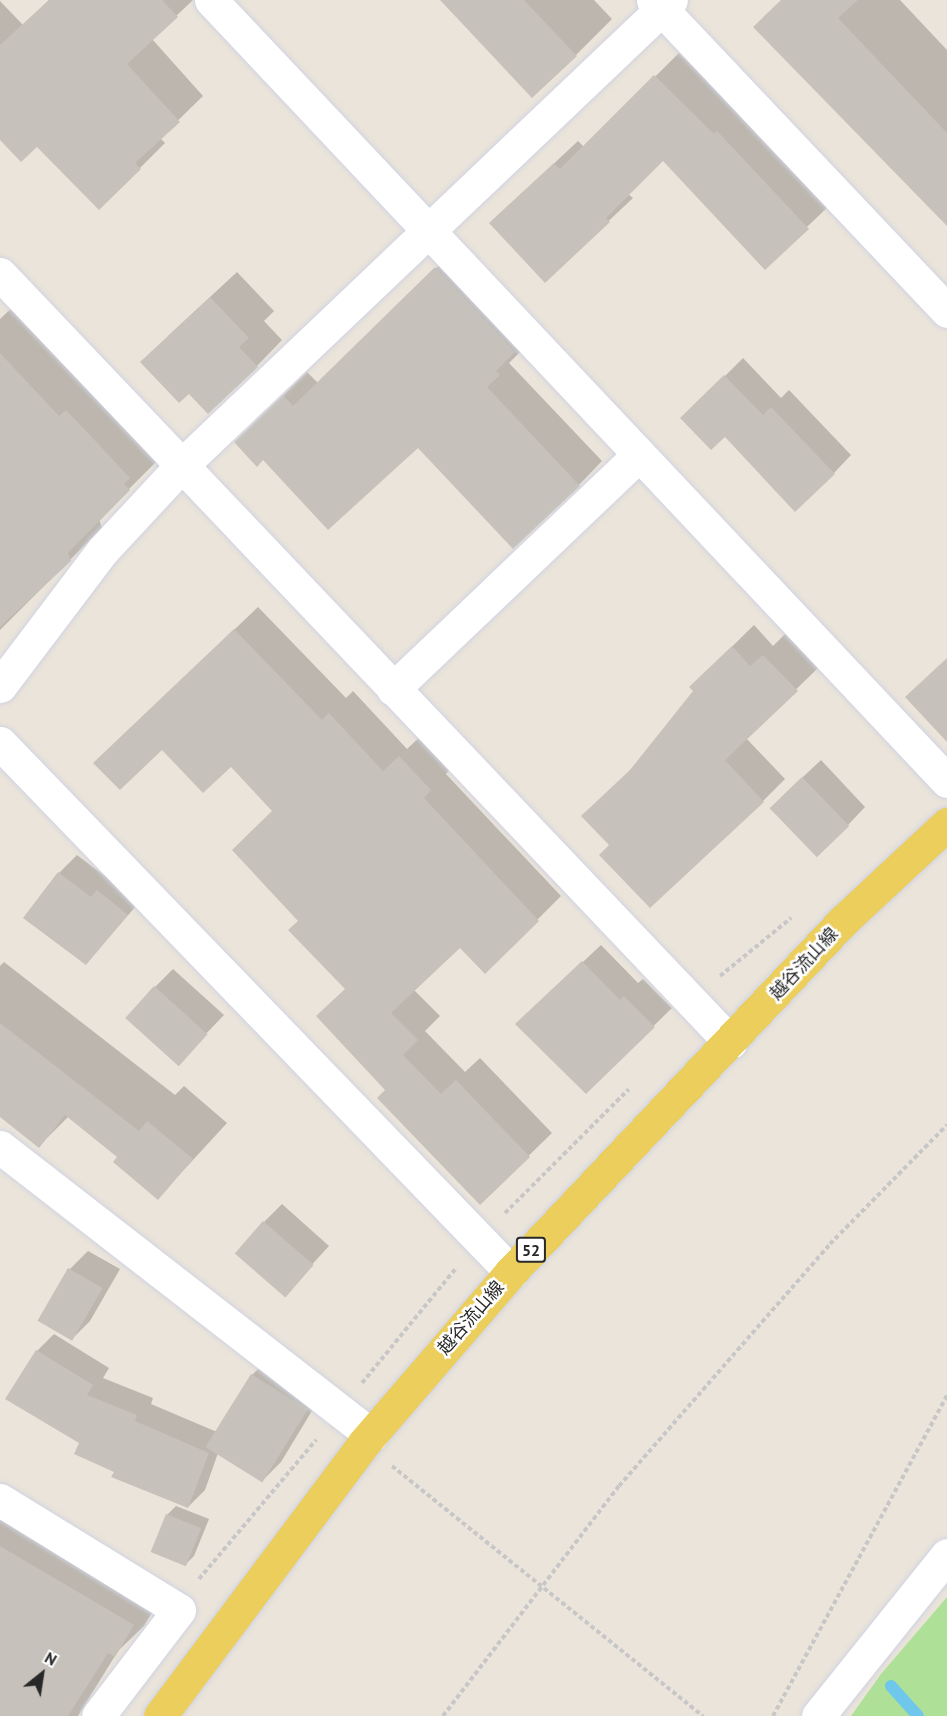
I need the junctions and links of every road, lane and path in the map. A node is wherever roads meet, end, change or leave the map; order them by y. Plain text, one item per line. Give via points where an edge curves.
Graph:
1 (211, 0) edge
2 (662, 3) edge
3 (427, 230) junction
4 (0, 274) edge
5 (947, 311) edge
6 (639, 455) junction
7 (181, 466) junction
8 (0, 686) edge
9 (393, 689) junction
10 (0, 743) edge
11 (947, 782) edge
12 (947, 825) edge
13 (730, 1042) junction
14 (947, 1125) edge
15 (0, 1147) edge
16 (511, 1272) junction
17 (947, 1395) edge
18 (340, 1411) junction
19 (367, 1439) junction
20 (0, 1500) edge
21 (947, 1555) edge
22 (208, 1586) dead end
23 (541, 1590) junction
24 (98, 1716) edge
25 (160, 1716) edge
26 (443, 1716) edge
27 (703, 1716) edge
28 (773, 1716) edge
29 (818, 1716) edge

1 - 3 street
2 - 3 street
2 - 5 street
3 - 6 street
3 - 7 street
4 - 7 street
6 - 9 street
6 - 11 street
7 - 8 street via 103,550
7 - 9 street
9 - 13 street
10 - 16 street
12 - 13 main road, 越谷流山線 / 52 via 844,920
13 - 16 main road, 越谷流山線 / 52 via 629,1143
14 - 23 path via 885,1184 764,1317 619,1486
15 - 18 street
16 - 19 main road, 越谷流山線 / 52
17 - 28 path
18 - 19 street
18 - 22 path via 199,1579
19 - 23 path
19 - 25 main road, 越谷流山線 / 52
20 - 24 street via 179,1610
21 - 29 street
23 - 26 path
23 - 27 path

